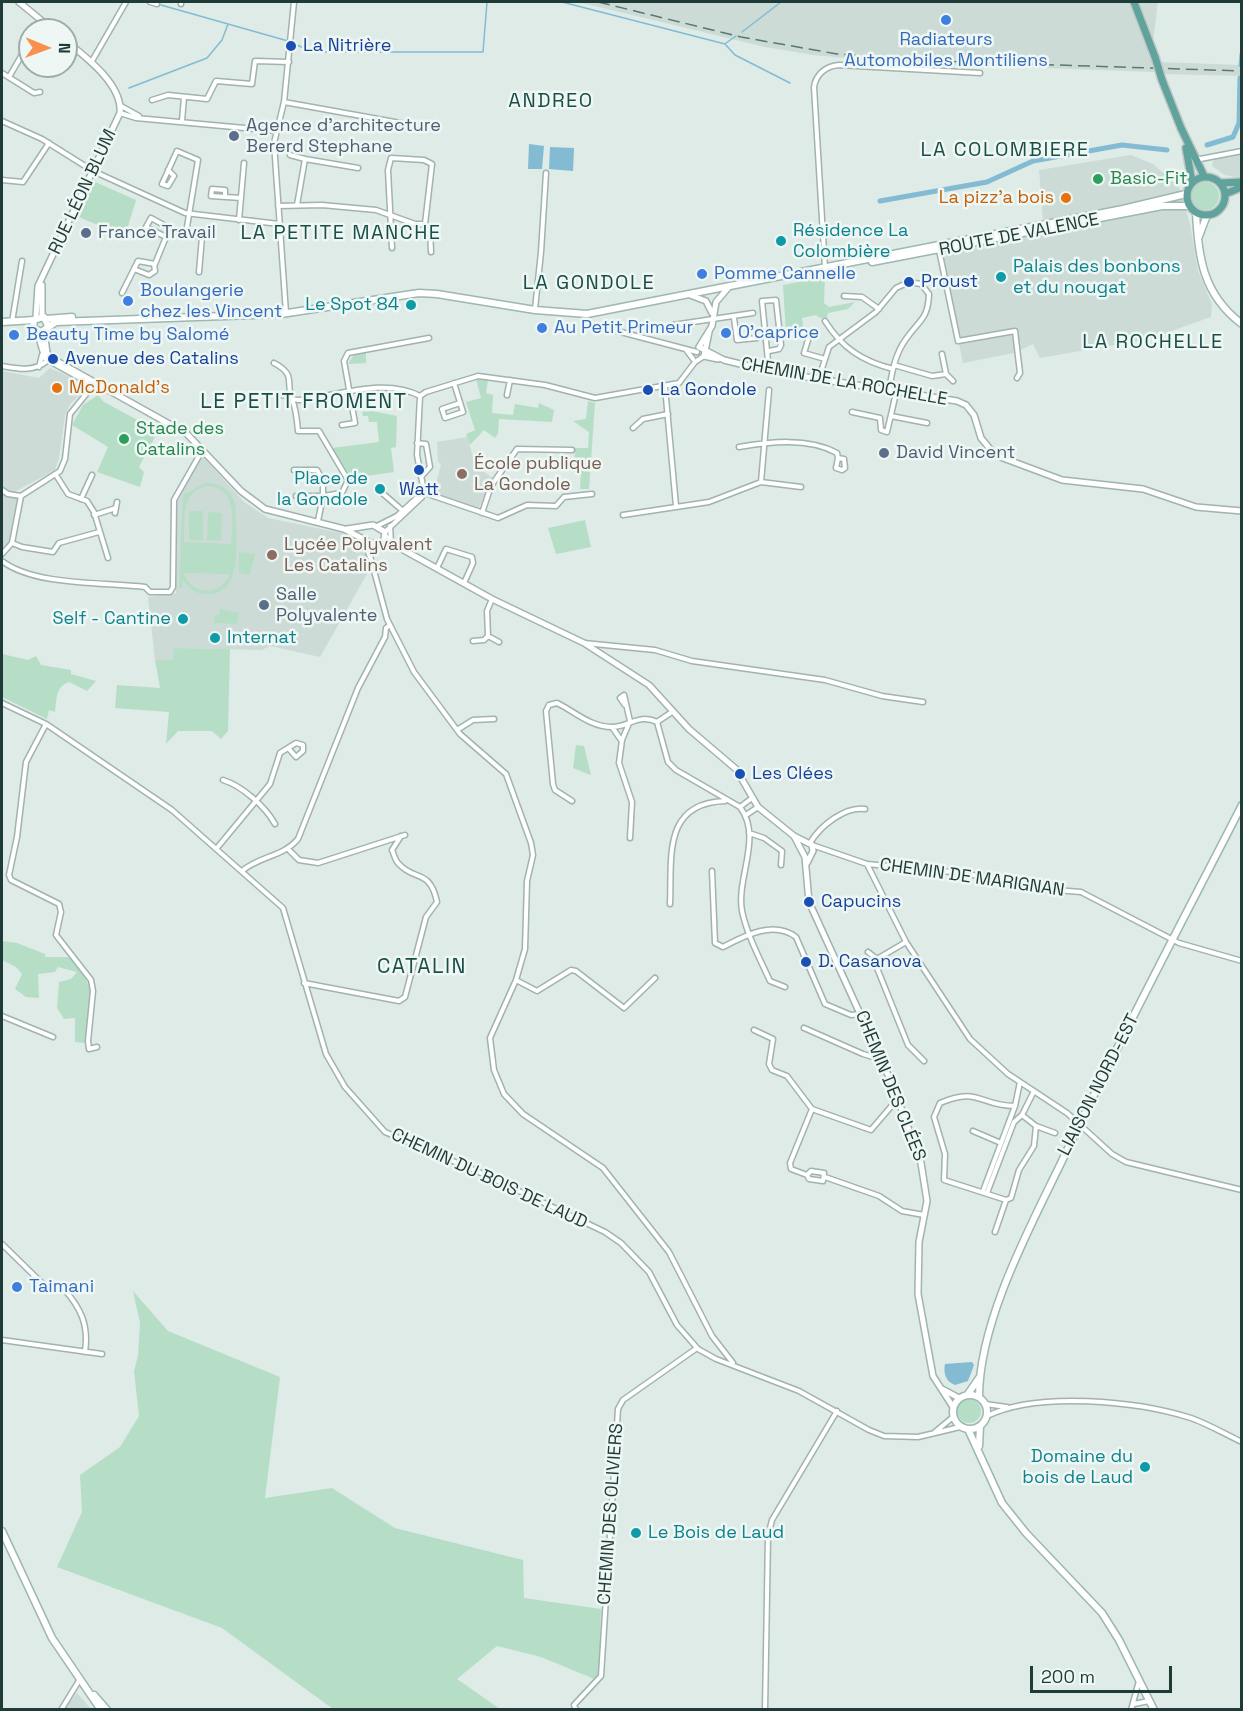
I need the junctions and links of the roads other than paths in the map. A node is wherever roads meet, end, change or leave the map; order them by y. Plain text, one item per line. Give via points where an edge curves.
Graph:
1 (19, 2) edge
2 (126, 2) edge
3 (150, 2) edge
4 (294, 2) edge
5 (1134, 2) edge
6 (157, 4) dead end
7 (38, 18) edge
8 (78, 50) edge
9 (92, 61) junction
10 (18, 62) edge
11 (289, 62) junction
12 (2, 73) edge
13 (980, 73) dead end
14 (9, 77) junction
15 (40, 92) dead end
16 (184, 97) junction
17 (152, 99) dead end
18 (284, 102) junction
19 (120, 110) junction
20 (2, 121) edge
21 (182, 121) junction
22 (417, 126) dead end
23 (1181, 128) junction
24 (277, 131) junction
25 (49, 143) junction
26 (1242, 151) edge
27 (290, 155) dead end
28 (305, 159) junction
29 (1194, 160) junction
30 (244, 163) dead end
31 (358, 168) dead end
32 (168, 170) dead end
33 (93, 171) junction
34 (546, 172) dead end
35 (1204, 176) junction
36 (2, 180) edge
37 (1192, 182) junction
38 (1242, 182) edge
39 (1220, 183) junction
40 (1242, 187) edge
41 (1186, 194) junction
42 (1225, 194) junction
43 (225, 197) dead end
44 (241, 198) junction
45 (297, 205) junction
46 (278, 206) junction
47 (1189, 206) junction
48 (1196, 212) junction
49 (189, 214) junction
50 (390, 215) junction
51 (1208, 215) junction
52 (239, 220) junction
53 (279, 224) junction
54 (425, 224) junction
55 (173, 230) junction
56 (186, 232) junction
57 (166, 237) junction
58 (1197, 243) junction
59 (392, 248) dead end
60 (939, 250) junction
61 (431, 252) dead end
62 (22, 261) dead end
63 (154, 264) junction
64 (848, 264) junction
65 (134, 269) junction
66 (825, 269) junction
67 (199, 272) dead end
68 (728, 288) junction
69 (709, 291) junction
70 (122, 293) dead end
71 (688, 295) junction
72 (844, 296) dead end
73 (706, 301) junction
74 (716, 302) junction
75 (879, 309) junction
76 (535, 310) junction
77 (286, 313) junction
78 (753, 313) dead end
79 (713, 318) junction
80 (734, 318) junction
81 (825, 321) dead end
82 (2, 322) edge
83 (12, 322) junction
84 (40, 324) junction
85 (1242, 324) edge
86 (598, 326) dead end
87 (673, 326) dead end
88 (709, 331) junction
89 (804, 333) dead end
90 (429, 338) dead end
91 (757, 338) dead end
92 (837, 340) junction
93 (698, 350) junction
94 (686, 351) junction
95 (769, 351) junction
96 (705, 353) junction
97 (45, 354) junction
98 (942, 354) dead end
99 (693, 359) junction
100 (825, 359) junction
101 (47, 361) junction
102 (274, 363) dead end
103 (2, 366) edge
104 (691, 367) junction
105 (893, 367) junction
106 (39, 368) junction
107 (769, 371) junction
108 (945, 374) junction
109 (819, 378) junction
110 (1017, 378) dead end
111 (510, 380) junction
112 (953, 381) dead end
113 (454, 383) junction
114 (95, 384) junction
115 (665, 387) junction
116 (769, 390) dead end
117 (350, 391) junction
118 (889, 392) junction
119 (896, 393) junction
120 (507, 394) dead end
121 (279, 395) dead end
122 (420, 396) junction
123 (291, 399) junction
124 (460, 403) junction
125 (852, 412) dead end
126 (668, 414) junction
127 (880, 418) junction
128 (891, 418) junction
129 (927, 423) dead end
130 (342, 425) dead end
131 (633, 428) dead end
132 (764, 442) junction
133 (417, 443) junction
134 (739, 447) dead end
135 (203, 448) junction
136 (572, 450) dead end
137 (838, 458) junction
138 (294, 470) dead end
139 (57, 475) junction
140 (92, 475) dead end
141 (421, 477) junction
142 (761, 482) junction
143 (801, 487) dead end
144 (2, 490) edge
145 (380, 491) dead end
146 (422, 492) junction
147 (592, 494) dead end
148 (21, 496) junction
149 (296, 496) dead end
150 (323, 496) junction
151 (81, 498) junction
152 (117, 502) dead end
153 (676, 506) junction
154 (403, 511) junction
155 (1242, 511) edge
156 (482, 513) junction
157 (94, 515) junction
158 (623, 515) dead end
159 (318, 521) junction
160 (377, 526) junction
161 (390, 526) junction
162 (364, 528) junction
163 (344, 529) junction
164 (99, 532) junction
165 (385, 534) junction
166 (364, 539) junction
167 (12, 543) junction
168 (379, 543) junction
169 (392, 543) junction
170 (2, 554) edge
171 (370, 556) junction
172 (108, 558) dead end
173 (2, 561) edge
174 (437, 568) junction
175 (464, 583) junction
176 (492, 598) junction
177 (390, 625) junction
178 (394, 633) junction
179 (488, 636) junction
180 (385, 637) junction
181 (473, 641) dead end
182 (500, 642) dead end
183 (584, 643) junction
184 (922, 702) dead end
185 (2, 703) edge
186 (625, 705) dead end
187 (672, 712) junction
188 (494, 719) dead end
189 (630, 721) junction
190 (657, 722) junction
191 (46, 724) junction
192 (612, 727) junction
193 (457, 730) junction
194 (622, 740) junction
195 (289, 749) dead end
196 (223, 780) dead end
197 (752, 798) junction
198 (255, 801) junction
199 (572, 801) dead end
200 (726, 801) junction
201 (1242, 806) edge
202 (740, 807) junction
203 (758, 807) junction
204 (865, 809) dead end
205 (746, 815) junction
206 (275, 824) dead end
207 (749, 833) junction
208 (630, 838) dead end
209 (217, 848) junction
210 (808, 848) junction
211 (288, 849) junction
212 (867, 864) junction
213 (781, 865) dead end
214 (242, 871) junction
215 (711, 871) dead end
216 (670, 904) dead end
217 (749, 932) junction
218 (1173, 940) junction
219 (906, 942) junction
220 (868, 952) dead end
221 (877, 959) junction
222 (1242, 961) edge
223 (655, 978) dead end
224 (516, 980) junction
225 (304, 982) junction
226 (785, 987) dead end
227 (862, 1014) junction
228 (2, 1016) edge
229 (804, 1028) dead end
230 (754, 1030) dead end
231 (53, 1037) dead end
232 (97, 1047) dead end
233 (879, 1055) junction
234 (924, 1060) dead end
235 (1020, 1082) junction
236 (893, 1086) junction
237 (1034, 1091) junction
238 (1015, 1106) junction
239 (812, 1109) junction
240 (1022, 1115) junction
241 (1079, 1124) junction
242 (1036, 1126) junction
243 (973, 1131) dead end
244 (1055, 1133) dead end
245 (1001, 1143) junction
246 (807, 1175) junction
247 (825, 1177) junction
248 (1242, 1190) edge
249 (985, 1192) junction
250 (1006, 1200) junction
251 (924, 1215) junction
252 (995, 1232) dead end
253 (2, 1244) edge
254 (2, 1340) edge
255 (697, 1348) junction
256 (85, 1352) junction
257 (102, 1354) dead end
258 (733, 1363) junction
259 (981, 1375) junction
260 (939, 1386) junction
261 (968, 1394) junction
262 (979, 1397) junction
263 (960, 1398) junction
264 (986, 1404) junction
265 (953, 1407) junction
266 (1010, 1408) junction
267 (837, 1411) junction
268 (987, 1416) junction
269 (953, 1417) junction
270 (980, 1426) junction
271 (960, 1427) junction
272 (968, 1430) junction
273 (933, 1434) junction
274 (1242, 1442) edge
275 (979, 1450) junction
276 (2, 1531) edge
277 (80, 1679) junction
278 (1139, 1680) junction
279 (1149, 1701) junction
280 (1134, 1704) junction
281 (1154, 1709) edge
282 (61, 1710) edge
283 (101, 1710) edge
284 (108, 1710) edge
285 (576, 1710) edge
286 (765, 1710) edge
287 (1131, 1710) edge
288 (1149, 1710) edge

1 - 7 street
2 - 9 street
3 - 6 street
4 - 11 street
5 - 23 main road, bridge
8 - 9 street
9 - 19 street via 119,98
10 - 14 street
11 - 16 street via 255,61 252,84 216,81 210,98
11 - 18 street
12 - 14 street
13 - 66 street via 839,65 830,66 816,78
14 - 15 street via 34,93
16 - 17 street
16 - 21 street
18 - 22 street
18 - 24 street
19 - 21 street via 140,117
19 - 33 street, RUE LÉON BLUM
20 - 25 street
21 - 24 street
23 - 29 main road
23 - 37 main road
24 - 46 street via 274,143
25 - 33 street
25 - 36 street via 23,182
26 - 29 street
27 - 28 street
28 - 31 street
28 - 45 street
29 - 35 main road
30 - 44 street
32 - 49 street via 177,151 198,160
33 - 49 street
33 - 84 street, RUE LÉON BLUM via 43,277
34 - 76 street
35 - 37 main road
35 - 39 main road
37 - 41 main road
38 - 39 main road
39 - 42 main road
40 - 42 main road
41 - 47 main road
41 - 64 main road, ROUTE DE VALENCE
42 - 51 main road via 1220,208
43 - 44 street
44 - 52 street
45 - 46 street
45 - 50 street via 376,210
46 - 53 street
47 - 48 main road
47 - 60 main road, ROUTE DE VALENCE via 1162,206
48 - 51 main road
48 - 58 main road
49 - 52 street
49 - 56 street
50 - 54 street
50 - 54 street via 388,162 396,157 429,161 432,168
50 - 59 street
51 - 58 main road
52 - 53 street
53 - 77 street
54 - 61 street via 430,229
55 - 56 street
55 - 57 street
55 - 57 street via 151,218 146,227
56 - 67 street via 202,237
57 - 63 street
58 - 85 main road via 1208,285 1217,300
60 - 64 main road, ROUTE DE VALENCE
60 - 110 street via 958,341 1015,332 1020,373
62 - 83 street
63 - 65 street via 140,260
63 - 65 street via 155,271 150,275
64 - 66 main road, ROUTE DE VALENCE
65 - 70 street
66 - 68 main road, ROUTE DE VALENCE
68 - 69 main road, ROUTE DE VALENCE
68 - 74 street
69 - 71 main road, ROUTE DE VALENCE
69 - 73 street
69 - 74 street
71 - 73 street
71 - 76 main road, ROUTE DE VALENCE via 580,315
72 - 75 street via 862,297
73 - 79 street
74 - 79 street
75 - 92 street
75 - 105 street via 896,288 909,282 921,284 929,294 928,310 906,338
76 - 77 main road, ROUTE DE VALENCE via 419,293
77 - 84 main road, ROUTE DE VALENCE
78 - 80 street
79 - 80 street
79 - 87 street
79 - 88 street
80 - 91 street via 737,340
81 - 92 street
82 - 83 main road, ROUTE DE VALENCE
83 - 84 main road, ROUTE DE VALENCE
84 - 97 street
86 - 94 street, CHEMIN DE LA ROCHELLE
88 - 93 street
88 - 96 street
89 - 100 street via 808,340 804,353
90 - 117 street via 348,353 344,361
92 - 100 street via 829,347
92 - 105 street via 872,364
93 - 94 street, CHEMIN DE LA ROCHELLE
93 - 96 street, CHEMIN DE LA ROCHELLE
93 - 99 street
94 - 99 street
95 - 95 street via 781,345 776,300 762,301
95 - 107 street
96 - 104 street
96 - 107 street, CHEMIN DE LA ROCHELLE
97 - 101 street
97 - 106 street
97 - 114 street
98 - 108 street
99 - 104 street
100 - 109 street
101 - 106 street
101 - 114 street
102 - 123 street via 286,371
103 - 106 street via 18,370
104 - 115 street via 680,383
105 - 108 street via 932,376
105 - 118 street
107 - 109 street, CHEMIN DE LA ROCHELLE
108 - 112 street
109 - 118 street, CHEMIN DE LA ROCHELLE
111 - 113 street via 478,376
111 - 115 street via 595,398
111 - 120 street
113 - 122 street
113 - 124 street
114 - 135 street via 187,434
114 - 139 street via 70,414 65,459
115 - 126 street
116 - 132 street
117 - 122 street via 372,387
117 - 123 street
117 - 130 street via 355,423
118 - 119 street, CHEMIN DE LA ROCHELLE
119 - 128 street
119 - 155 street, CHEMIN DE LA ROCHELLE via 966,405 994,455 1062,480 1143,489 1196,507
121 - 123 street via 286,394
122 - 133 street
123 - 150 street via 296,404 298,431 319,431 348,480 342,493
124 - 124 street via 463,412 445,418 442,409
125 - 127 street
126 - 131 street via 643,419
126 - 153 street
127 - 128 street
127 - 128 street via 881,430 887,432
128 - 129 street
132 - 134 street
132 - 137 street via 830,449
132 - 142 street
133 - 141 street
133 - 141 street via 426,444 429,449 430,467
135 - 159 street via 241,491 265,509
135 - 173 street via 174,500 170,592 41,576 11,568
136 - 156 street via 517,449 491,486
137 - 137 street via 846,463 842,470 836,468
138 - 150 street via 312,469 321,474
139 - 148 street
139 - 151 street via 68,494
140 - 151 street
141 - 146 street
142 - 143 street
142 - 153 street via 709,502
144 - 148 street
145 - 154 street
146 - 154 street
146 - 156 street
146 - 161 street via 420,499
147 - 156 street via 564,497 556,506 527,505 498,518
148 - 167 street
149 - 150 street
150 - 159 street
151 - 157 street
152 - 157 street via 116,511
153 - 158 street
154 - 160 street
157 - 164 street
159 - 163 street
160 - 162 street
160 - 165 street
161 - 165 street
161 - 169 street
162 - 163 street
162 - 166 street
163 - 166 street
164 - 167 street via 60,543 53,552
164 - 172 street
165 - 168 street
165 - 169 street
166 - 168 street
166 - 171 street
167 - 170 street
168 - 169 street
168 - 171 street
169 - 174 street
171 - 177 street
174 - 175 street
174 - 175 street via 446,549 472,557
175 - 176 street
176 - 179 street via 487,611
176 - 183 street
177 - 178 street
177 - 180 street
178 - 180 street
178 - 193 street via 419,679
179 - 181 street
179 - 182 street
180 - 211 street via 358,688 298,839
183 - 184 street via 655,650 692,661 831,681 882,696
183 - 187 street via 649,685
185 - 191 street, CHEMIN DU BOIS DE LAUD
186 - 189 street
187 - 190 street
187 - 197 street via 736,769
188 - 193 street via 473,720
189 - 190 street via 645,717
189 - 192 street
189 - 194 street
190 - 200 street via 668,762
191 - 209 street, CHEMIN DU BOIS DE LAUD via 172,810
191 - 232 street via 26,762 9,874 11,880 59,904 56,935 91,980 88,1041 89,1049
192 - 194 street
192 - 199 street via 578,717 557,702 547,708 553,784 555,790
193 - 224 street via 506,774 532,849 525,949
194 - 208 street via 619,763 633,810
195 - 198 street via 280,753 270,784
196 - 198 street
197 - 202 street
197 - 203 street
198 - 206 street
198 - 209 street
200 - 202 street
200 - 216 street via 697,806 680,821 672,838
201 - 218 main road, LIAISON NORD-EST
202 - 205 street
203 - 205 street
203 - 210 street
204 - 210 street via 856,808 820,828
205 - 207 street
207 - 213 street via 782,851
207 - 217 street via 742,912
209 - 214 street, CHEMIN DU BOIS DE LAUD
210 - 212 street, CHEMIN DE MARIGNAN
210 - 227 street, CHEMIN DES CLÉES via 809,902
211 - 214 street
211 - 225 street via 299,860 318,863 403,836 393,845 398,864 428,881 437,902 426,917 405,997 399,1000
212 - 218 street, CHEMIN DE MARIGNAN via 963,873 1081,892
212 - 219 street
214 - 225 street, CHEMIN DU BOIS DE LAUD via 283,908
215 - 217 street via 715,943 723,947
217 - 226 street via 770,981
217 - 227 street via 790,933 825,1004 851,1015
218 - 222 street, CHEMIN DE MARIGNAN
218 - 241 main road, LIAISON NORD-EST
219 - 221 street
219 - 235 street via 970,1039
220 - 221 street
221 - 234 street via 877,968 908,1045
223 - 224 street via 624,1008 571,970 537,991
224 - 258 street via 490,1038 494,1070 504,1094 523,1114 603,1168 669,1252 712,1336
225 - 255 street, CHEMIN DU BOIS DE LAUD via 326,1054 345,1087 385,1132 492,1178 621,1243 649,1272 677,1325
227 - 233 street, CHEMIN DES CLÉES
228 - 231 street
229 - 233 street via 863,1054
230 - 239 street via 774,1039 769,1064 772,1070 787,1076
233 - 236 street, CHEMIN DES CLÉES
235 - 237 street
235 - 238 street
236 - 239 street via 894,1103 871,1130
236 - 251 street, CHEMIN DES CLÉES via 921,1162 927,1200
237 - 240 street
237 - 241 street
238 - 245 street
238 - 249 street via 960,1094 935,1109 945,1154 944,1180
239 - 246 street via 790,1164 791,1169
240 - 242 street
240 - 249 street via 1014,1122
241 - 248 street via 1112,1154 1131,1164
241 - 259 main road, LIAISON NORD-EST via 1006,1282
242 - 244 street
242 - 250 street via 1034,1146 1019,1170 1011,1198
243 - 245 street
245 - 249 street
246 - 247 street via 819,1181
246 - 247 street via 818,1171
247 - 251 street via 879,1196 902,1211
249 - 250 street
250 - 252 street
251 - 260 street, CHEMIN DES CLÉES via 918,1294 928,1360
253 - 256 street via 48,1289 63,1288 80,1307 88,1333
254 - 256 street
255 - 258 street, CHEMIN DU BOIS DE LAUD
255 - 285 street, CHEMIN DES OLIVIERS via 622,1400 618,1409 601,1676 574,1705
256 - 257 street
258 - 267 street, CHEMIN DU BOIS DE LAUD
259 - 261 main road, LIAISON NORD-EST
259 - 262 main road, LIAISON NORD-EST
260 - 263 street
260 - 265 street, CHEMIN DES CLÉES
261 - 262 main road
261 - 263 main road
262 - 264 main road
263 - 265 main road
264 - 266 street
264 - 268 main road
265 - 269 main road
266 - 268 street
266 - 274 street via 1068,1402 1131,1405 1192,1419
267 - 273 street, CHEMIN DU BOIS DE LAUD via 884,1436
267 - 286 street via 772,1520 768,1536
268 - 270 main road
269 - 271 main road
269 - 273 street
270 - 272 main road
270 - 275 main road
271 - 272 main road
271 - 273 street, CHEMIN DU BOIS DE LAUD
272 - 275 main road
275 - 278 main road via 1002,1503 1102,1613
276 - 277 main road via 41,1619
277 - 282 street
277 - 283 main road
277 - 284 main road
278 - 279 main road
278 - 280 street
279 - 280 street
279 - 281 main road
280 - 287 street
281 - 288 street

